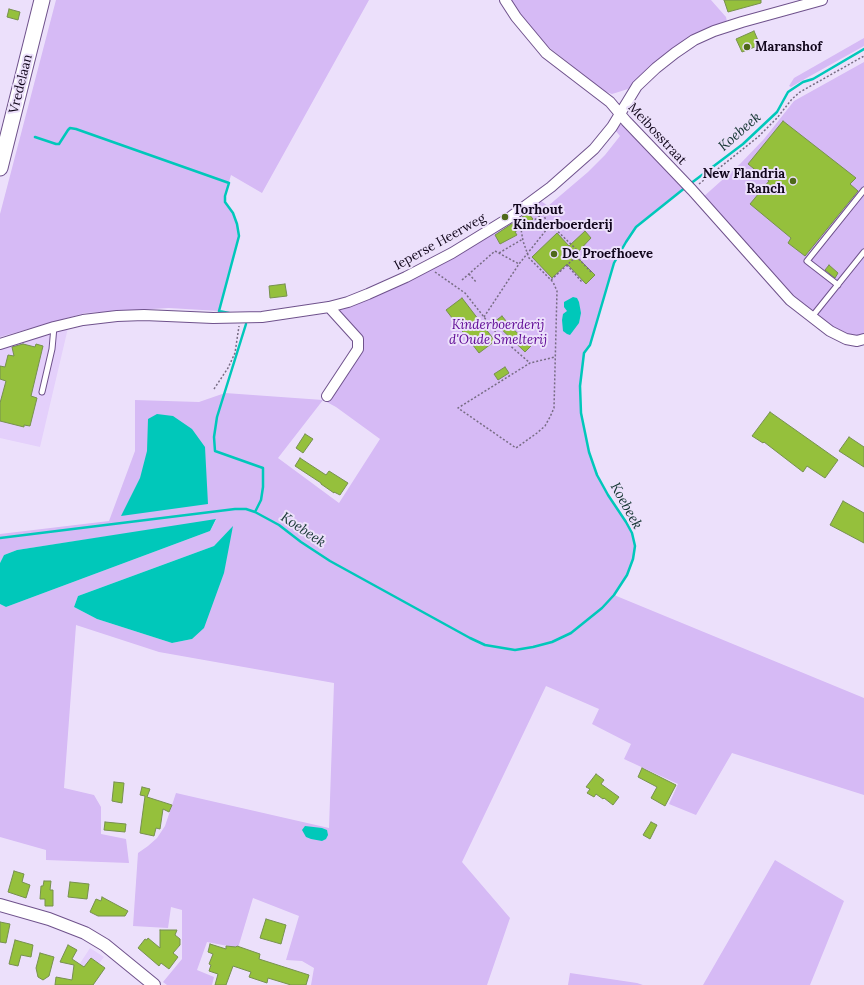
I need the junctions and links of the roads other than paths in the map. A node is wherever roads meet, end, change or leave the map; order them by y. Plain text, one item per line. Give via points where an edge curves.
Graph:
1 (42, 0) edge
2 (505, 0) edge
3 (822, 0) edge
4 (620, 113) junction
5 (0, 168) edge
6 (864, 190) edge
7 (864, 252) edge
8 (838, 285) junction
9 (329, 307) junction
10 (811, 318) junction
11 (54, 327) junction
12 (864, 339) edge
13 (0, 344) edge
14 (42, 392) dead end
15 (327, 396) dead end
16 (0, 905) edge
17 (154, 985) edge

1 - 5 main road, Vredelaan
2 - 4 street, Meibosstraat via 546,53 610,102
3 - 4 street, Ieperse Heerweg via 742,22 694,40 656,68 637,86
4 - 9 street, Ieperse Heerweg via 589,154 532,202 472,242 430,265 368,294
4 - 10 street, Meibosstraat via 790,300
6 - 8 lane via 807,261
7 - 8 lane
8 - 10 lane
9 - 11 street, Ieperse Heerweg via 240,318 117,316
9 - 15 street via 358,339 358,350
10 - 12 street, Meibosstraat via 846,339
11 - 13 street, Ieperse Heerweg
11 - 14 lane via 52,349
16 - 17 street via 49,919 85,933 105,945

